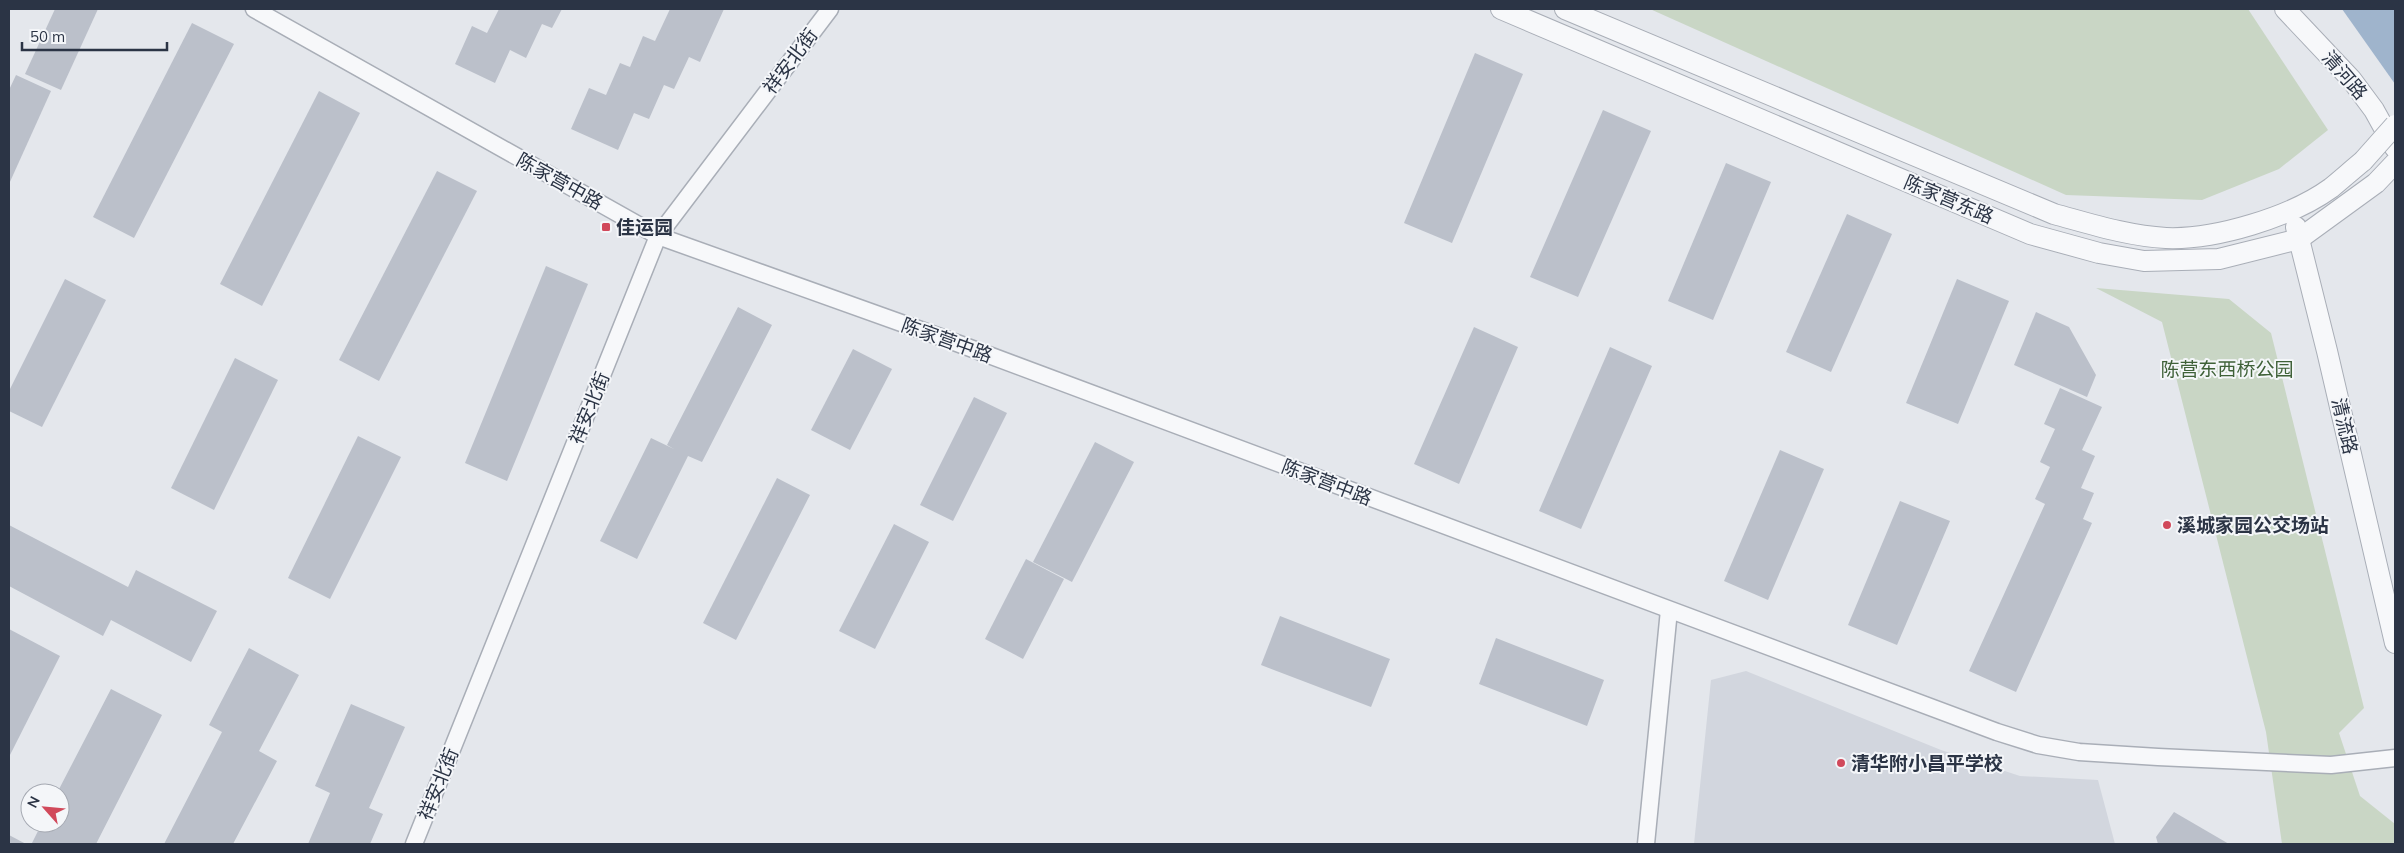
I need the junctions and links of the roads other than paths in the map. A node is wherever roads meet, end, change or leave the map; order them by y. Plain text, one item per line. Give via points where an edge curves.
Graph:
1 (254, 9) edge
2 (830, 9) edge
3 (1501, 9) edge
4 (1565, 9) edge
5 (2285, 9) edge
6 (2395, 125) edge
7 (2395, 148) edge
8 (2395, 163) edge
9 (2291, 209) junction
10 (658, 236) junction
11 (2298, 239) junction
12 (1669, 610) junction
13 (2395, 643) edge
14 (2395, 758) edge
15 (414, 844) edge
16 (1646, 844) edge

1 - 10 street, 陈家营中路
2 - 10 street, 祥安北街
3 - 11 street, 陈家营东路 via 2030,234 2144,261 2219,259
4 - 9 street, 陈家营东路 via 2054,214 2164,238 2198,238 2231,231
5 - 7 street, 清河路 via 2351,79 2374,110
6 - 9 street, 陈家营东路, bridge via 2363,161 2330,188
8 - 11 street, 陈家营东路 via 2376,183
9 - 11 street, 清流路
10 - 12 street, 陈家营中路 via 946,339
10 - 15 street, 祥安北街
11 - 13 street, 清流路
12 - 14 street, 陈家营中路 via 2038,745 2089,752 2304,764 2357,764
12 - 16 street

